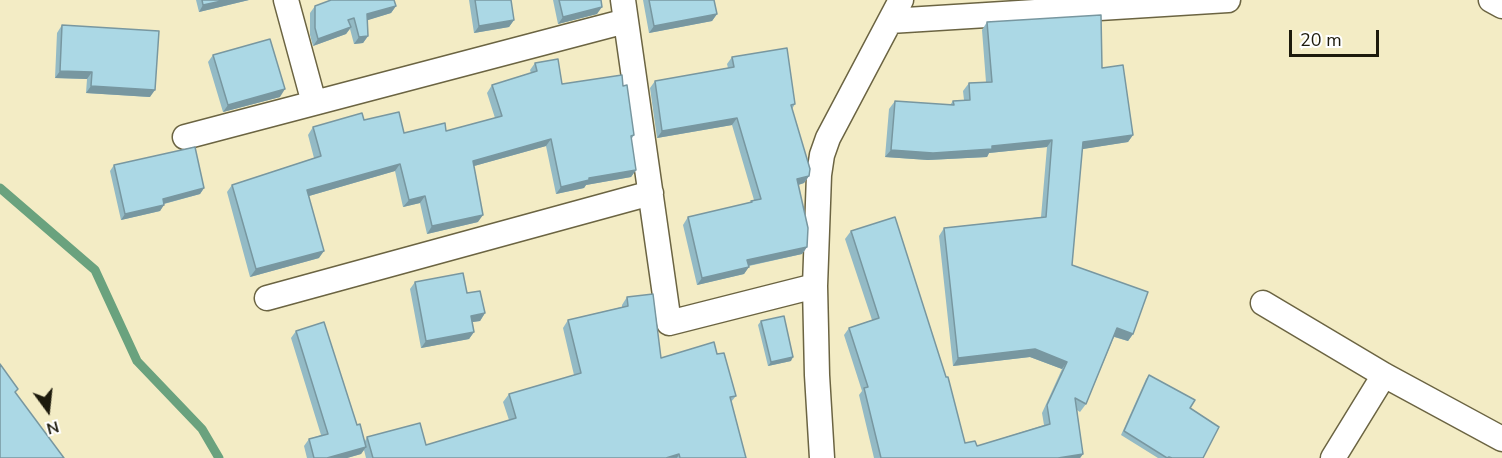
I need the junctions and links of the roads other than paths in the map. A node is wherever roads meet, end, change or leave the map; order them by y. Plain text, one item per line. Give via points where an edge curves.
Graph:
1 (286, 0) edge
2 (1228, 0) edge
3 (1491, 0) edge
4 (1502, 6) edge
5 (625, 10) edge
6 (895, 10) edge
7 (314, 103) junction
8 (185, 137) dead end
9 (651, 193) junction
10 (814, 286) junction
11 (267, 298) dead end
12 (1263, 303) dead end
13 (1384, 375) junction
14 (1502, 439) edge
15 (822, 458) edge
16 (1333, 458) edge

1 - 7 street
2 - 6 street
3 - 4 street
5 - 7 street
5 - 9 street
6 - 10 street via 822,155
7 - 8 street
9 - 10 street via 669,323
9 - 11 street
10 - 15 street
12 - 13 street
13 - 14 street
13 - 16 street

